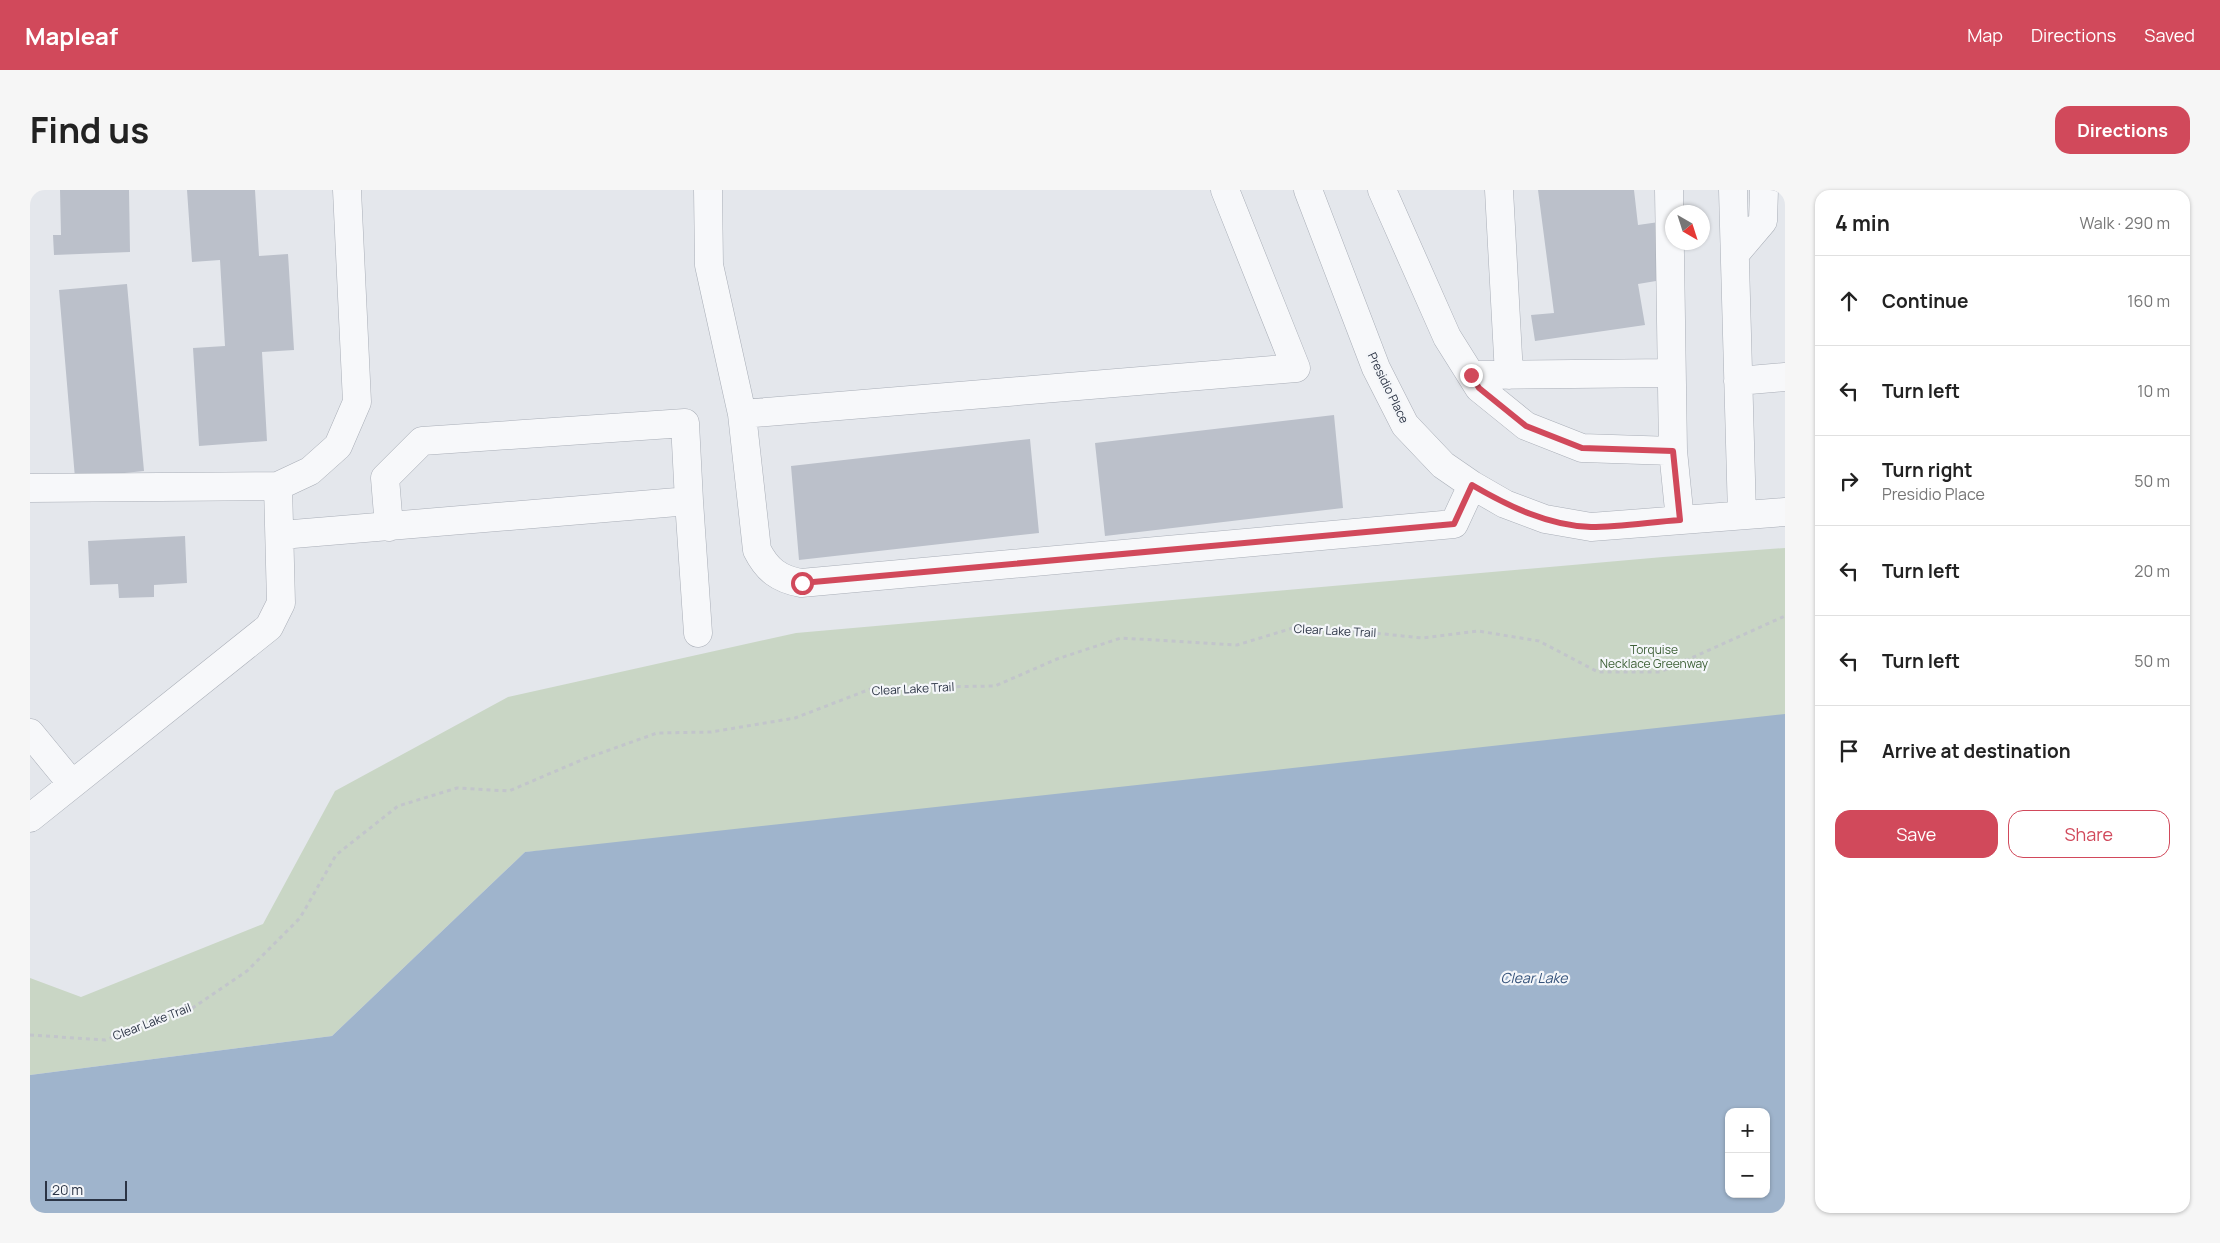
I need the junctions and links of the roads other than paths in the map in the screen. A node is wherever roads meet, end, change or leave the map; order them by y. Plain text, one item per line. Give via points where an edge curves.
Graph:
1 (347, 190) edge
2 (708, 190) edge
3 (1225, 190) edge
4 (1308, 190) edge
5 (1382, 190) edge
6 (1499, 190) edge
7 (1669, 190) edge
8 (1733, 190) edge
9 (1764, 190) edge
10 (1735, 254) junction
11 (1672, 373) junction
12 (1471, 375) junction
13 (1508, 375) junction
14 (1785, 377) edge
15 (1738, 381) junction
16 (742, 414) junction
17 (1673, 451) junction
18 (1472, 485) junction
19 (278, 486) junction
20 (30, 488) edge
21 (689, 501) junction
22 (1785, 512) edge
23 (1742, 515) junction
24 (1680, 520) junction
25 (389, 527) junction
26 (281, 535) junction
27 (698, 633) dead end
28 (30, 733) edge
29 (72, 784) junction
30 (30, 818) edge

1 - 19 street via 357,402 338,446 310,471
2 - 16 street via 709,265
3 - 16 street via 1296,368
4 - 18 street, Presidio Place via 1376,368 1405,425 1443,465
5 - 12 street via 1447,338
6 - 13 street
7 - 11 street
8 - 10 street
9 - 10 street via 1763,221
10 - 15 street
11 - 13 street
11 - 17 street
12 - 13 street
12 - 17 street via 1479,388 1526,426 1582,448
14 - 15 street
15 - 23 street
16 - 18 street via 757,550 774,574 787,581 802,583 1454,524
17 - 24 street
18 - 24 street, Presidio Place via 1505,504 1545,519 1591,527
19 - 20 street
19 - 26 street
21 - 25 street
21 - 25 street via 686,424 422,441 385,478
21 - 27 street
22 - 23 street, Presidio Place
23 - 24 street, Presidio Place
25 - 26 street
26 - 29 street via 281,603 269,627
28 - 29 street
29 - 30 street

